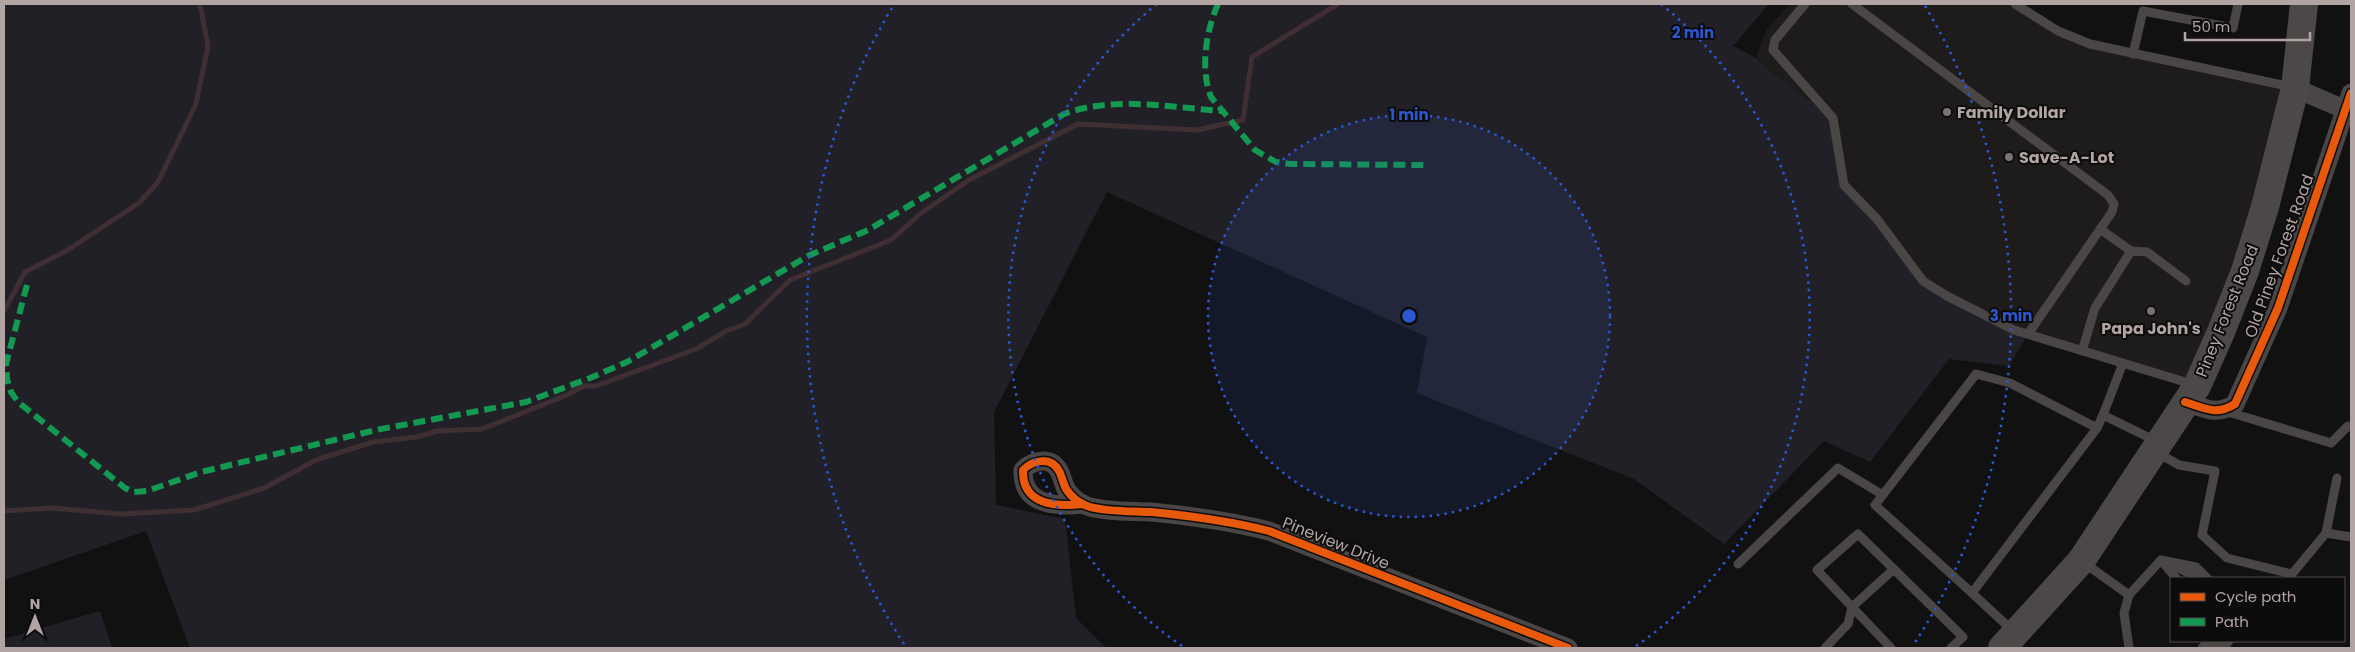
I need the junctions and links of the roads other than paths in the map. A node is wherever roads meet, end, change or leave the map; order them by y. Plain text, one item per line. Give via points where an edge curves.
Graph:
1 (1805, 4) edge
2 (1852, 4) edge
3 (2015, 4) edge
4 (2033, 4) edge
5 (2238, 4) edge
6 (2304, 4) edge
7 (2028, 12) junction
8 (2133, 54) junction
9 (2295, 88) junction
10 (2349, 105) edge
11 (2100, 229) junction
12 (2131, 250) junction
13 (2186, 281) dead end
14 (2028, 334) junction
15 (2082, 351) junction
16 (2123, 363) junction
17 (2191, 394) junction
18 (2225, 411) junction
19 (2103, 415) junction
20 (2351, 427) edge
21 (2096, 428) junction
22 (2156, 447) junction
23 (2337, 478) dead end
24 (1883, 496) junction
25 (1083, 504) dead end
26 (2326, 533) junction
27 (2351, 537) edge
28 (2161, 560) junction
29 (2081, 561) junction
30 (1738, 564) dead end
31 (1894, 569) junction
32 (2194, 576) dead end
33 (2175, 577) edge
34 (2181, 577) edge
35 (2206, 577) edge
36 (1972, 593) junction
37 (2129, 595) junction
38 (1852, 607) junction
39 (2009, 641) edge
40 (1568, 648) edge
41 (1824, 648) edge
42 (1891, 648) edge
43 (1951, 648) edge
44 (2129, 648) edge

1 - 14 lane via 1775,40 1774,50 1833,118 1844,185 1877,219 1923,281 2014,330
2 - 11 lane via 2108,195 2114,204
3 - 7 lane
4 - 7 lane
5 - 8 lane via 2233,28 2143,11
6 - 9 main road, Piney Forest Road
7 - 8 lane via 2058,31 2090,44
8 - 9 lane
9 - 10 street, Old Piney Forest Road
9 - 17 main road, Piney Forest Road via 2245,271 2221,332
10 - 18 street, Old Piney Forest Road via 2278,308 2235,404
11 - 12 lane
11 - 14 lane
12 - 13 lane via 2147,252
12 - 15 lane via 2095,308
14 - 15 lane
15 - 16 lane
16 - 17 lane
16 - 19 lane
17 - 18 street via 2207,409
17 - 22 main road, Piney Forest Road
18 - 20 lane via 2332,443 2348,426
19 - 21 lane
19 - 22 lane
21 - 24 lane via 2010,383 1976,374
21 - 36 lane
22 - 26 lane via 2179,465 2215,471 2202,535 2227,558 2292,574
22 - 29 main road, Piney Forest Road
23 - 26 lane
24 - 30 lane via 1838,468
24 - 36 lane via 1875,505
25 - 40 street, Pineview Drive via 1208,518 1269,531
26 - 27 lane
28 - 32 lane
28 - 33 lane
28 - 34 lane
28 - 35 lane via 2196,567
28 - 37 lane
29 - 37 lane
29 - 39 main road, Piney Forest Road
31 - 38 lane
31 - 38 lane via 1858,534 1816,570
31 - 43 lane via 1963,637
36 - 39 lane
37 - 44 lane via 2124,614
38 - 41 lane via 1848,624
38 - 42 lane

